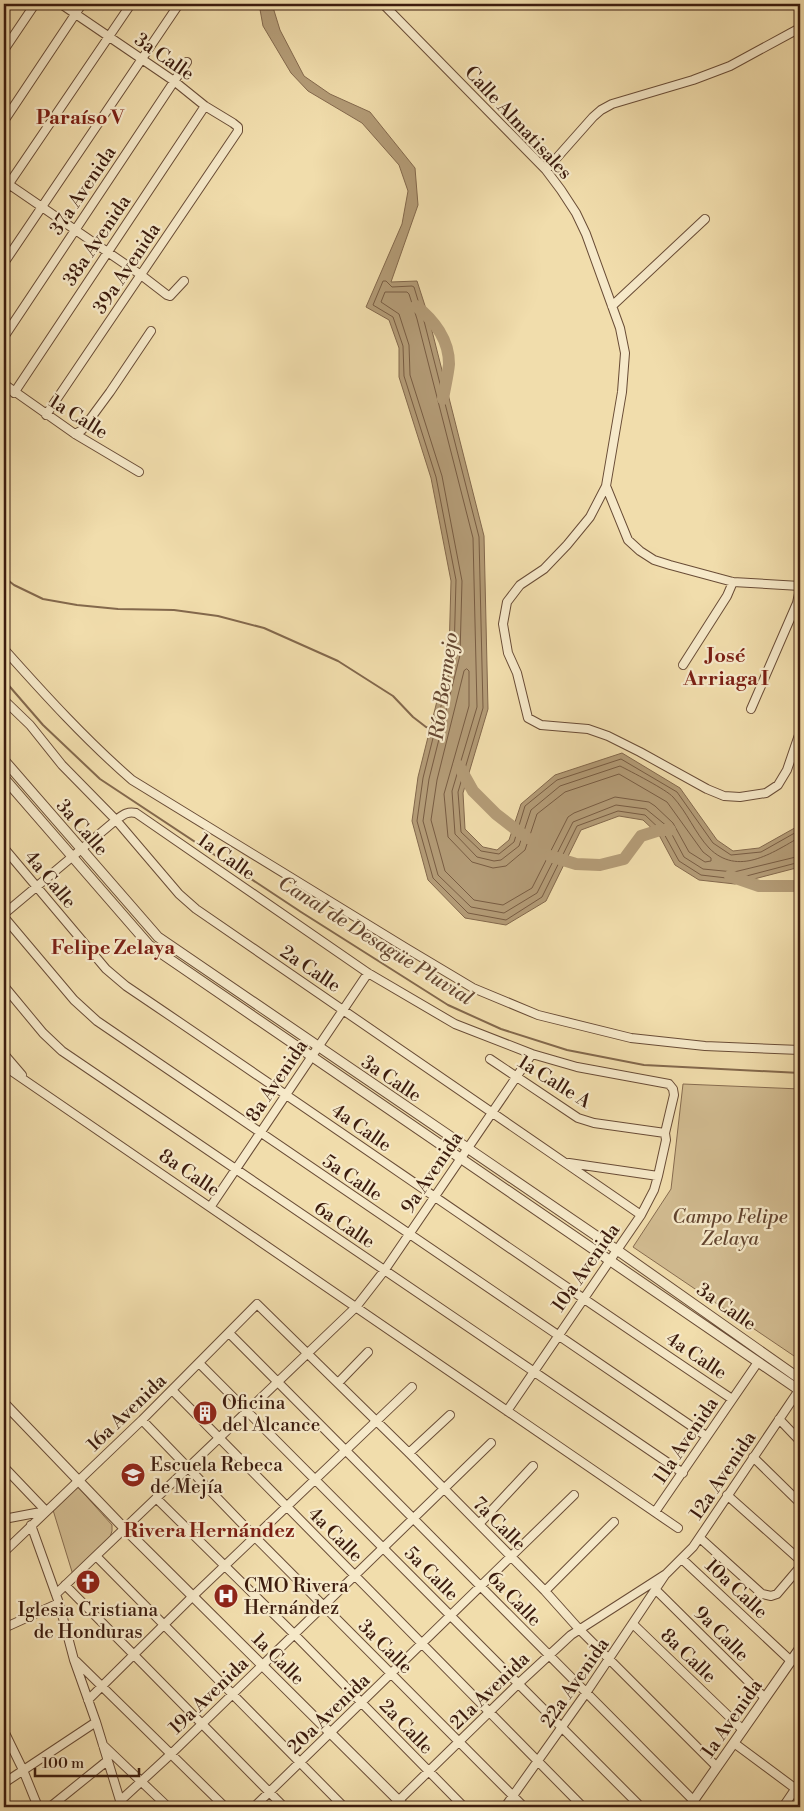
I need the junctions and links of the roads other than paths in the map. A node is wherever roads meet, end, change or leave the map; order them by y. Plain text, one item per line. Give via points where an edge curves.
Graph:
1 (34, 4) edge
2 (61, 4) edge
3 (82, 4) edge
4 (131, 4) edge
5 (178, 4) edge
6 (384, 4) edge
7 (76, 14) junction
8 (800, 28) edge
9 (109, 37) junction
10 (4, 50) edge
11 (141, 60) junction
12 (187, 62) dead end
13 (174, 81) junction
14 (205, 106) junction
15 (4, 121) edge
16 (232, 140) joint
17 (546, 170) junction
18 (6, 182) edge
19 (4, 191) edge
20 (42, 208) junction
21 (705, 219) dead end
22 (75, 230) junction
23 (108, 253) junction
24 (4, 263) edge
25 (141, 275) junction
26 (184, 281) dead end
27 (612, 306) junction
28 (151, 331) dead end
29 (4, 337) edge
30 (4, 384) edge
31 (14, 393) junction
32 (46, 415) junction
33 (75, 434) junction
34 (139, 472) dead end
35 (606, 486) junction
36 (733, 582) junction
37 (800, 587) edge
38 (4, 649) edge
39 (683, 665) dead end
40 (4, 700) edge
41 (751, 709) dead end
42 (800, 732) edge
43 (4, 760) edge
44 (4, 778) edge
45 (116, 820) junction
46 (4, 848) edge
47 (82, 850) junction
48 (73, 858) junction
49 (37, 886) junction
50 (4, 916) edge
51 (368, 973) junction
52 (4, 986) edge
53 (343, 1009) junction
54 (318, 1047) junction
55 (800, 1050) edge
56 (4, 1054) edge
57 (532, 1054) junction
58 (311, 1057) junction
59 (490, 1059) dead end
60 (4, 1066) edge
61 (515, 1077) junction
62 (30, 1084) junction
63 (286, 1094) junction
64 (492, 1112) junction
65 (260, 1133) junction
66 (665, 1133) junction
67 (467, 1149) junction
68 (460, 1159) junction
69 (567, 1163) junction
70 (235, 1169) junction
71 (658, 1176) junction
72 (435, 1197) junction
73 (211, 1206) junction
74 (641, 1215) junction
75 (409, 1235) junction
76 (617, 1250) junction
77 (609, 1260) junction
78 (384, 1271) junction
79 (583, 1298) junction
80 (257, 1304) joint
81 (356, 1307) junction
82 (229, 1333) junction
83 (557, 1335) junction
84 (368, 1352) dead end
85 (308, 1353) junction
86 (758, 1362) junction
87 (199, 1363) junction
88 (533, 1372) junction
89 (800, 1379) edge
90 (277, 1382) junction
91 (338, 1383) junction
92 (412, 1387) dead end
93 (800, 1389) edge
94 (172, 1390) junction
95 (732, 1399) junction
96 (4, 1404) edge
97 (247, 1411) junction
98 (507, 1411) junction
99 (450, 1414) dead end
100 (779, 1419) junction
101 (142, 1420) junction
102 (376, 1421) junction
103 (706, 1436) junction
104 (219, 1438) junction
105 (800, 1441) edge
106 (491, 1442) dead end
107 (346, 1450) junction
108 (409, 1453) junction
109 (753, 1457) junction
110 (533, 1466) dead end
111 (4, 1467) edge
112 (188, 1467) junction
113 (683, 1473) junction
114 (315, 1479) junction
115 (78, 1481) junction
116 (444, 1488) junction
117 (574, 1495) dead end
118 (727, 1495) junction
119 (156, 1498) junction
120 (800, 1503) edge
121 (286, 1507) junction
122 (46, 1511) junction
123 (655, 1512) junction
124 (414, 1518) junction
125 (4, 1519) edge
126 (614, 1522) dead end
127 (479, 1524) junction
128 (31, 1526) junction
129 (124, 1528) junction
130 (678, 1528) dead end
131 (255, 1537) junction
132 (700, 1538) junction
133 (383, 1547) junction
134 (4, 1552) edge
135 (96, 1556) junction
136 (511, 1557) junction
137 (682, 1559) junction
138 (800, 1560) edge
139 (225, 1566) junction
140 (800, 1567) edge
141 (666, 1574) junction
142 (354, 1576) junction
143 (65, 1585) junction
144 (482, 1586) junction
145 (656, 1590) junction
146 (545, 1591) junction
147 (56, 1594) junction
148 (193, 1596) junction
149 (59, 1603) junction
150 (324, 1605) junction
151 (451, 1616) junction
152 (634, 1625) junction
153 (164, 1626) junction
154 (4, 1628) edge
155 (579, 1629) junction
156 (294, 1634) junction
157 (422, 1644) junction
158 (800, 1648) edge
159 (134, 1655) junction
160 (549, 1655) junction
161 (610, 1658) junction
162 (74, 1660) junction
163 (791, 1661) junction
164 (263, 1664) junction
165 (391, 1674) junction
166 (518, 1684) junction
167 (102, 1687) junction
168 (586, 1693) junction
169 (232, 1694) junction
170 (765, 1698) junction
171 (88, 1700) junction
172 (362, 1703) junction
173 (488, 1712) junction
174 (96, 1722) junction
175 (201, 1724) junction
176 (562, 1727) junction
177 (742, 1730) junction
178 (4, 1731) edge
179 (330, 1733) junction
180 (459, 1742) junction
181 (734, 1743) junction
182 (102, 1744) junction
183 (170, 1754) junction
184 (537, 1761) junction
185 (107, 1762) junction
186 (300, 1762) junction
187 (717, 1767) junction
188 (23, 1770) junction
189 (428, 1772) junction
190 (141, 1781) junction
191 (4, 1783) edge
192 (799, 1787) edge
193 (269, 1792) junction
194 (513, 1796) junction
195 (121, 1804) edge
196 (691, 1804) edge
197 (398, 1805) edge
198 (38, 1807) edge
199 (50, 1807) edge
200 (168, 1807) edge
201 (225, 1807) edge
202 (254, 1807) edge
203 (284, 1807) edge
204 (344, 1807) edge
205 (464, 1807) edge
206 (505, 1807) edge
207 (524, 1807) edge
208 (583, 1807) edge
209 (640, 1807) edge
210 (783, 1807) edge

1 - 10 street
2 - 7 street, 3a Calle
3 - 7 street
4 - 9 street
5 - 11 street
6 - 17 street, Calle Almatisales
7 - 9 street, 3a Calle
7 - 15 street
8 - 17 street via 730,66 601,110
9 - 11 street, 3a Calle
9 - 18 street
11 - 13 street, 3a Calle
11 - 20 street
12 - 13 street, 37a Avenida
13 - 14 street, 3a Calle
13 - 22 street, 37a Avenida
14 - 16 street, 3a Calle via 238,127
14 - 23 street, 38a Avenida
16 - 25 street, 39a Avenida
17 - 27 street, Calle Almatisales via 576,213
18 - 19 street
18 - 20 street
20 - 22 street
20 - 24 street
21 - 27 street
22 - 23 street
22 - 29 street, 37a Avenida
23 - 25 street
23 - 31 street, 38a Avenida
25 - 26 street via 170,296
25 - 32 street, 39a Avenida
27 - 35 street, Calle Almatisales via 625,353 622,392
28 - 33 street via 82,430
30 - 31 street, 1a Calle
31 - 32 street, 1a Calle
32 - 33 street, 1a Calle
33 - 34 street, 1a Calle
35 - 36 street via 628,540 640,551 670,566
35 - 42 street via 590,517 566,545 544,569 520,585 506,602 503,624 508,653 517,673 528,718 541,725 588,729 608,736 707,789 724,796 740,797 766,793 778,785 787,770
36 - 37 street
36 - 39 street
37 - 41 street via 797,603
38 - 55 street via 72,724 132,780 473,988 538,1015 631,1038 705,1046
40 - 45 street, 2a Calle
43 - 47 street, 3a Calle
44 - 48 street, 3a Calle
45 - 47 street
45 - 51 street, 1a Calle via 130,812 141,816
45 - 53 street, 2a Calle via 179,894 196,909
46 - 49 street, 4a Calle
47 - 48 street
47 - 54 street, 3a Calle via 158,937
48 - 49 street
48 - 58 street, 3a Calle via 149,945
49 - 50 street
49 - 63 street, 4a Calle via 106,969 126,986
50 - 65 street, 5a Calle via 74,1000 97,1021
51 - 53 street, 8a Avenida
51 - 57 street, 1a Calle via 455,1024
52 - 70 street, 6a Calle via 43,1034 62,1051
53 - 54 street, 8a Avenida
53 - 64 street, 2a Calle
54 - 58 street, 8a Avenida
54 - 67 street, 3a Calle
56 - 62 street
57 - 61 street, 9a Avenida
57 - 66 street, 10a Avenida via 577,1067 669,1084 674,1095
58 - 63 street, 8a Avenida
58 - 68 street, 3a Calle
59 - 61 street, 1a Calle A
60 - 62 street, 8a Calle
61 - 64 street, 9a Avenida
61 - 66 street, 1a Calle A via 578,1118
62 - 73 street, 8a Calle
63 - 65 street, 8a Avenida
63 - 72 street, 4a Calle
64 - 67 street, 9a Avenida
64 - 69 street, 2a Calle
65 - 70 street, 8a Avenida
65 - 75 street, 5a Calle
66 - 71 street, 10a Avenida
67 - 68 street, 9a Avenida
67 - 76 street, 3a Calle
68 - 72 street, 9a Avenida
68 - 77 street, 3a Calle
69 - 71 street
69 - 74 street, 2a Calle
70 - 73 street, 8a Avenida
70 - 78 street, 6a Calle
71 - 74 street, 10a Avenida
72 - 75 street, 9a Avenida
72 - 79 street, 4a Calle
73 - 81 street, 8a Calle
74 - 76 street, 10a Avenida
75 - 78 street, 9a Avenida
75 - 83 street, 5a Calle
76 - 77 street, 10a Avenida
76 - 89 street, 3a Calle
77 - 79 street, 10a Avenida
77 - 86 street, 3a Calle
78 - 81 street, 9a Avenida
78 - 88 street, 6a Calle
79 - 83 street, 10a Avenida
79 - 95 street, 4a Calle
80 - 82 street, 16a Avenida
80 - 85 street, 7a Calle
81 - 85 street, 9a Avenida
81 - 98 street, 8a Calle
82 - 87 street, 16a Avenida
82 - 90 street, 6a Calle
83 - 88 street, 10a Avenida
83 - 103 street, 5a Calle
84 - 91 street
85 - 90 street, 9a Avenida
85 - 91 street, 7a Calle
86 - 93 street, 3a Calle
86 - 95 street, 11a Avenida
87 - 94 street, 16a Avenida
87 - 97 street, 5a Calle
88 - 98 street, 10a Avenida
88 - 113 street, 6a Calle
90 - 97 street, 9a Avenida
90 - 107 street, 6a Calle
91 - 102 street, 7a Calle
92 - 102 street
93 - 100 street, 12a Avenida
94 - 101 street, 16a Avenida
94 - 104 street, 4a Calle
95 - 103 street, 11a Avenida
96 - 115 street, 1a Calle
97 - 104 street, 9a Avenida
97 - 114 street, 5a Calle
98 - 123 street, 8a Calle
99 - 108 street
100 - 105 street
100 - 109 street, 12a Avenida
101 - 112 street, 3a Calle
101 - 115 street, 16a Avenida
102 - 107 street
102 - 108 street, 7a Calle
103 - 113 street, 11a Avenida
104 - 112 street, 9a Avenida
104 - 121 street, 4a Calle
106 - 116 street, 19a Avenida
107 - 114 street
107 - 124 street, 6a Calle
108 - 116 street, 7a Calle
109 - 118 street, 12a Avenida
109 - 120 street
110 - 127 street
111 - 122 street
112 - 119 street, 9a Avenida
112 - 131 street, 3a Calle
113 - 123 street, 11a Avenida
114 - 121 street
114 - 133 street, 5a Calle
115 - 122 street, 16a Avenida
115 - 129 street, 1a Calle
116 - 124 street, 19a Avenida
116 - 127 street, 7a Calle
117 - 136 street, 20a Avenida
118 - 132 street, 12a Avenida
118 - 138 street
119 - 129 street, 9a Avenida
119 - 139 street, 2a Calle
121 - 131 street
121 - 142 street, 4a Calle
122 - 125 street
122 - 128 street
123 - 130 street, 8a Calle
124 - 133 street, 19a Avenida
124 - 144 street, 6a Calle
126 - 146 street
127 - 136 street, 7a Calle
128 - 134 street
128 - 147 street
129 - 135 street, 9a Avenida
129 - 148 street, 1a Calle
131 - 139 street
131 - 150 street, 3a Calle
132 - 137 street, 12a Avenida
132 - 140 street via 767,1596 777,1594
133 - 142 street, 19a Avenida
133 - 151 street, 5a Calle
135 - 143 street, 9a Avenida
135 - 153 street
136 - 144 street, 20a Avenida
136 - 146 street, 7a Calle
137 - 141 street, 12a Avenida
137 - 163 street, 10a Calle
139 - 148 street
139 - 156 street, 2a Calle
141 - 145 street, 22a Avenida
141 - 155 street, 21a Avenida
142 - 150 street, 19a Avenida
142 - 157 street, 4a Calle
143 - 147 street, 9a Avenida
143 - 159 street
144 - 151 street, 20a Avenida
144 - 160 street, 6a Calle
145 - 152 street, 22a Avenida
145 - 170 street, 9a Calle
146 - 155 street, 7a Calle
147 - 149 street
148 - 153 street
148 - 164 street, 1a Calle
149 - 154 street
149 - 162 street
150 - 156 street, 19a Avenida
150 - 165 street, 3a Calle
151 - 157 street, 20a Avenida
151 - 166 street, 5a Calle
152 - 161 street, 22a Avenida
152 - 177 street, 8a Calle
153 - 159 street
153 - 169 street
155 - 160 street, 21a Avenida
155 - 161 street, 7a Calle
156 - 164 street, 19a Avenida
156 - 172 street, 2a Calle
157 - 165 street, 20a Avenida
157 - 173 street, 4a Calle
158 - 163 street, 1a Avenida
159 - 167 street
159 - 175 street
160 - 166 street, 21a Avenida
160 - 168 street, 6a Calle
161 - 168 street, 22a Avenida
161 - 187 street, 7a Calle
162 - 167 street
162 - 171 street
163 - 170 street, 1a Avenida
164 - 169 street, 19a Avenida
164 - 179 street, 1a Calle
165 - 172 street, 20a Avenida
165 - 180 street, 3a Calle
166 - 173 street, 21a Avenida
166 - 176 street, 5a Calle
167 - 171 street
167 - 183 street
168 - 176 street, 22a Avenida
168 - 196 street, 6a Calle
169 - 175 street, 19a Avenida
169 - 186 street
170 - 177 street, 1a Avenida
171 - 174 street
172 - 179 street, 20a Avenida
172 - 189 street, 2a Calle
173 - 180 street, 21a Avenida
173 - 184 street, 4a Calle
174 - 182 street
174 - 188 street
175 - 183 street, 19a Avenida
175 - 193 street
176 - 184 street, 22a Avenida
176 - 209 street, 5a Calle
177 - 181 street, 1a Avenida
178 - 188 street
179 - 186 street, 20a Avenida
179 - 197 street, 1a Calle
180 - 189 street, 21a Avenida
180 - 194 street, 3a Calle
181 - 187 street, 1a Avenida
181 - 192 street
182 - 185 street
182 - 190 street
183 - 190 street, 19a Avenida
183 - 201 street
184 - 194 street, 22a Avenida
184 - 208 street, 4a Calle
185 - 195 street
185 - 199 street
186 - 193 street, 20a Avenida
186 - 204 street
187 - 196 street, 1a Avenida
188 - 191 street
188 - 198 street
189 - 197 street, 21a Avenida
189 - 205 street, 2a Calle
190 - 195 street, 19a Avenida
190 - 200 street
192 - 210 street
193 - 202 street, 20a Avenida
193 - 203 street
194 - 206 street, 22a Avenida
194 - 207 street, 3a Calle

